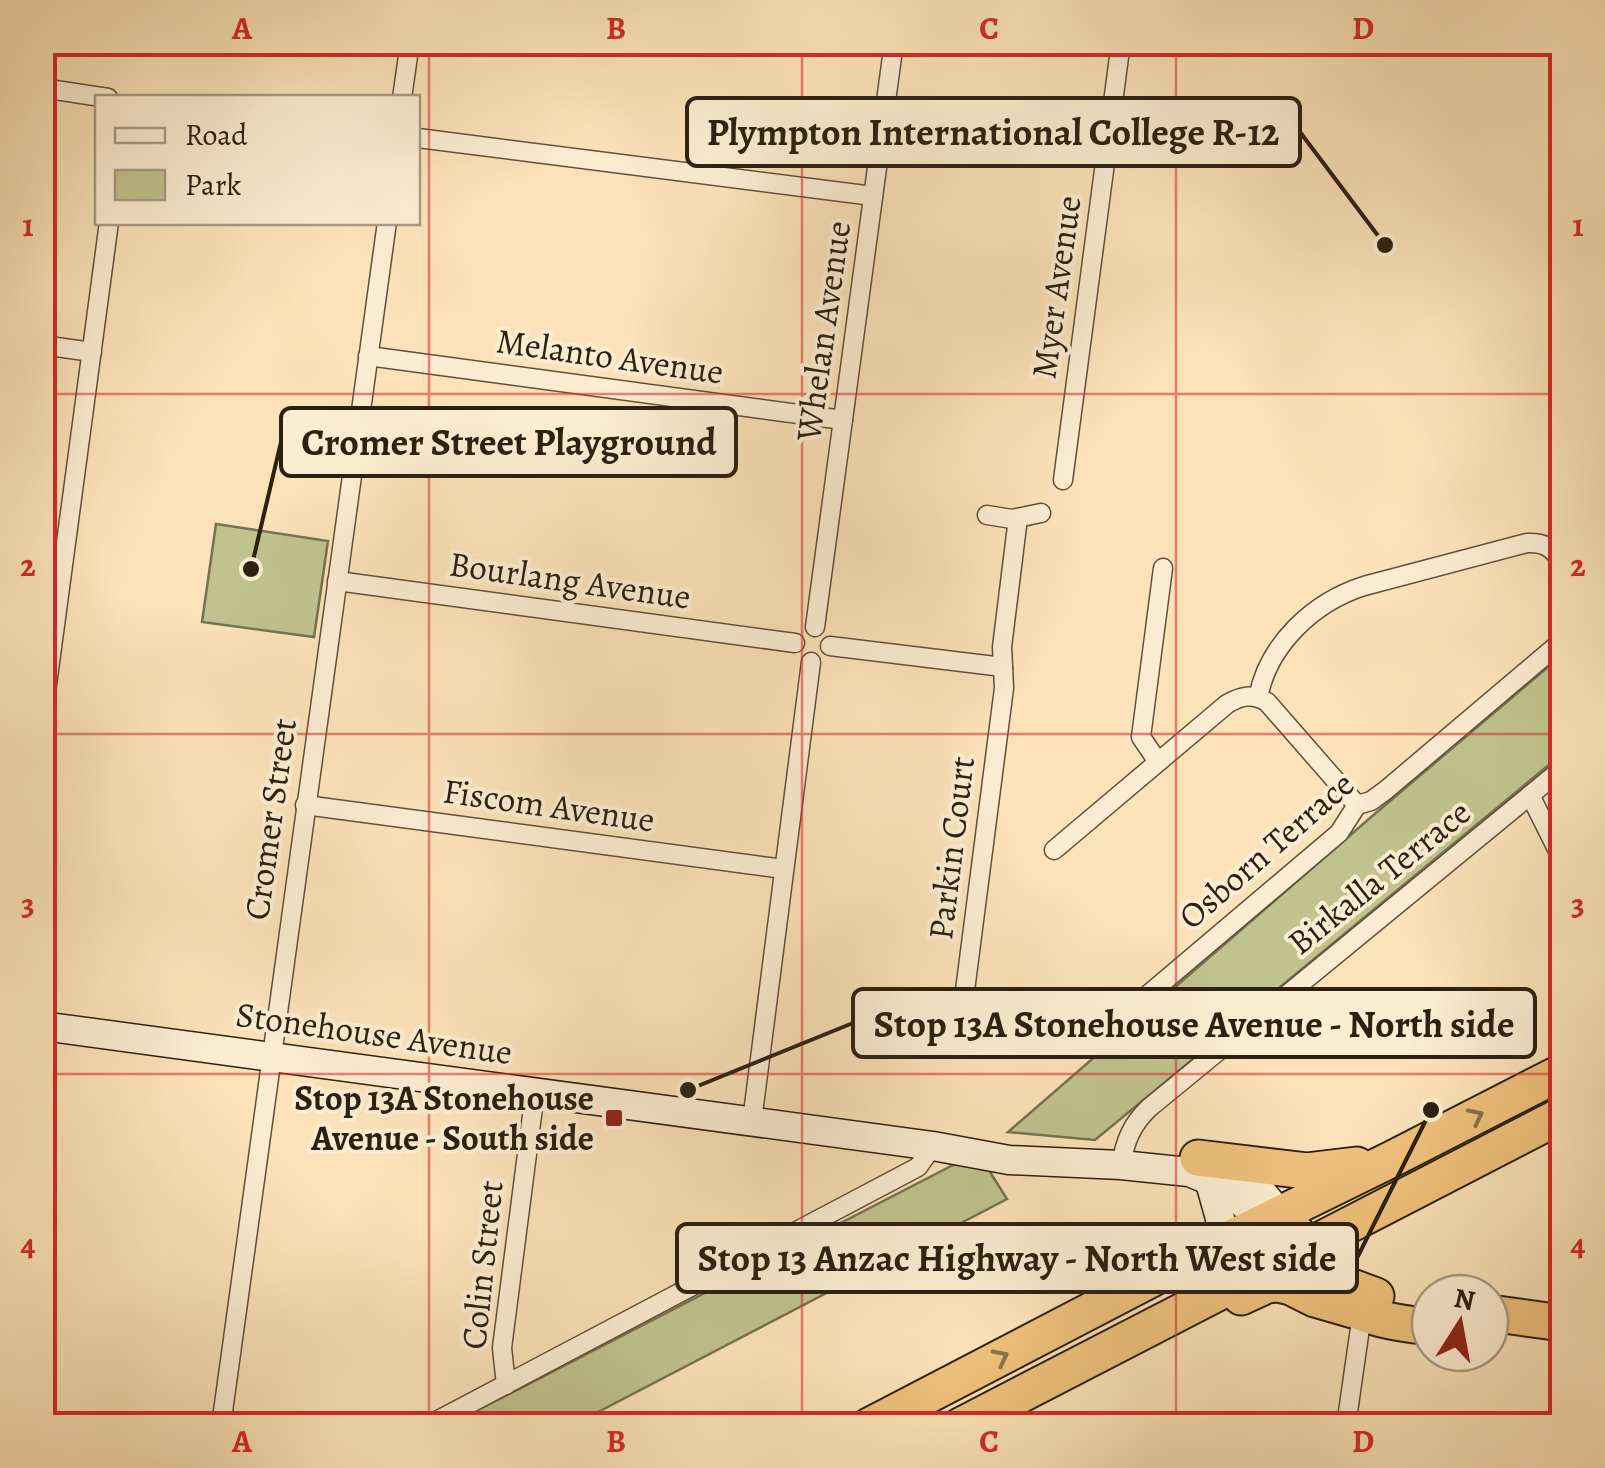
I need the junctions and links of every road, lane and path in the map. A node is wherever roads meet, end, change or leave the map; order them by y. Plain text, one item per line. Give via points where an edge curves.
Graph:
1 (410, 42) edge
2 (894, 42) edge
3 (1122, 42) edge
4 (42, 88) edge
5 (402, 95) edge
6 (95, 96) edge
7 (420, 138) edge
8 (874, 196) junction
9 (109, 225) edge
10 (387, 225) edge
11 (42, 345) edge
12 (92, 352) junction
13 (368, 356) junction
14 (844, 420) junction
15 (1063, 480) dead end
16 (1040, 513) dead end
17 (987, 514) dead end
18 (1018, 518) junction
19 (1562, 562) edge
20 (1162, 568) dead end
21 (336, 581) junction
22 (815, 628) junction
23 (1562, 641) edge
24 (796, 643) junction
25 (830, 646) junction
26 (811, 662) junction
27 (1003, 667) junction
28 (1258, 698) junction
29 (43, 710) edge
30 (1158, 762) junction
31 (1562, 769) edge
32 (1530, 795) junction
33 (305, 805) junction
34 (1357, 805) junction
35 (1054, 850) dead end
36 (1562, 859) edge
37 (784, 869) junction
38 (42, 1026) edge
39 (914, 1031) dead end
40 (1104, 1032) dead end
41 (959, 1037) junction
42 (1008, 1044) dead end
43 (270, 1056) junction
44 (1562, 1072) edge
45 (536, 1092) junction
46 (1562, 1115) edge
47 (752, 1121) junction
48 (932, 1146) junction
49 (1122, 1158) junction
50 (1392, 1160) junction
51 (1204, 1168) junction
52 (1370, 1215) junction
53 (1271, 1218) junction
54 (1211, 1248) junction
55 (1300, 1250) junction
56 (1410, 1303) edge
57 (1356, 1304) junction
58 (1510, 1316) edge
59 (1562, 1322) edge
60 (1410, 1324) edge
61 (1510, 1338) edge
62 (1124, 1339) junction
63 (1562, 1344) edge
64 (506, 1385) junction
65 (918, 1414) edge
66 (220, 1426) edge
67 (427, 1426) edge
68 (869, 1426) edge
69 (960, 1426) edge
70 (1346, 1426) edge

1 - 5 street
2 - 8 street, Whelan Avenue
3 - 15 street, Myer Avenue
4 - 6 street
7 - 8 street
8 - 14 street, Whelan Avenue
9 - 12 street
10 - 13 street, Cromer Street
11 - 12 street
12 - 29 street
13 - 14 street, Melanto Avenue
13 - 21 street, Cromer Street
14 - 22 street, Whelan Avenue
16 - 18 street
17 - 18 street
18 - 27 street, Parkin Court
19 - 28 street via 1547,545 1527,543 1339,595 1278,650
20 - 30 street via 1141,738
21 - 24 street, Bourlang Avenue
21 - 33 street, Cromer Street
22 - 24 street via 802,631
22 - 25 street
23 - 34 street, Osborn Terrace via 1386,790
24 - 26 street via 799,655
25 - 26 street via 824,658
25 - 27 street
26 - 37 street
27 - 41 street, Parkin Court
28 - 30 street via 1227,704
28 - 34 street
30 - 35 street
31 - 32 street, Birkalla Terrace
32 - 36 street
32 - 49 street, Birkalla Terrace via 1149,1108 1132,1127
33 - 37 street, Fiscom Avenue
33 - 43 street, Cromer Street
34 - 40 street, Osborn Terrace via 1339,833
37 - 47 street
38 - 43 street, Stonehouse Avenue
39 - 41 street
41 - 42 street
43 - 45 street, Stonehouse Avenue
43 - 66 street, Cromer Street
50 -> 44 highway
45 - 47 street, Stonehouse Avenue
45 - 64 street, Colin Street via 502,1348
46 - 52 highway
47 - 48 street, Stonehouse Avenue
48 - 49 street, Stonehouse Avenue via 1010,1160
48 - 64 street via 918,1167
49 - 51 street, Stonehouse Avenue
50 - 51 highway via 1307,1171
50 - 53 highway
51 - 53 street, Stonehouse Avenue via 1221,1164 1252,1179
51 - 54 street via 1221,1222
52 - 55 highway
52 - 57 highway via 1342,1248
53 - 54 highway
53 - 55 highway
65 -> 54 highway
55 - 57 highway via 1336,1276
55 - 62 highway
56 - 57 highway via 1380,1298
57 - 60 highway
57 - 62 highway via 1267,1285 1162,1337
57 - 70 street
58 - 59 highway
61 - 63 highway
62 - 69 highway
64 - 67 street
65 - 68 highway

